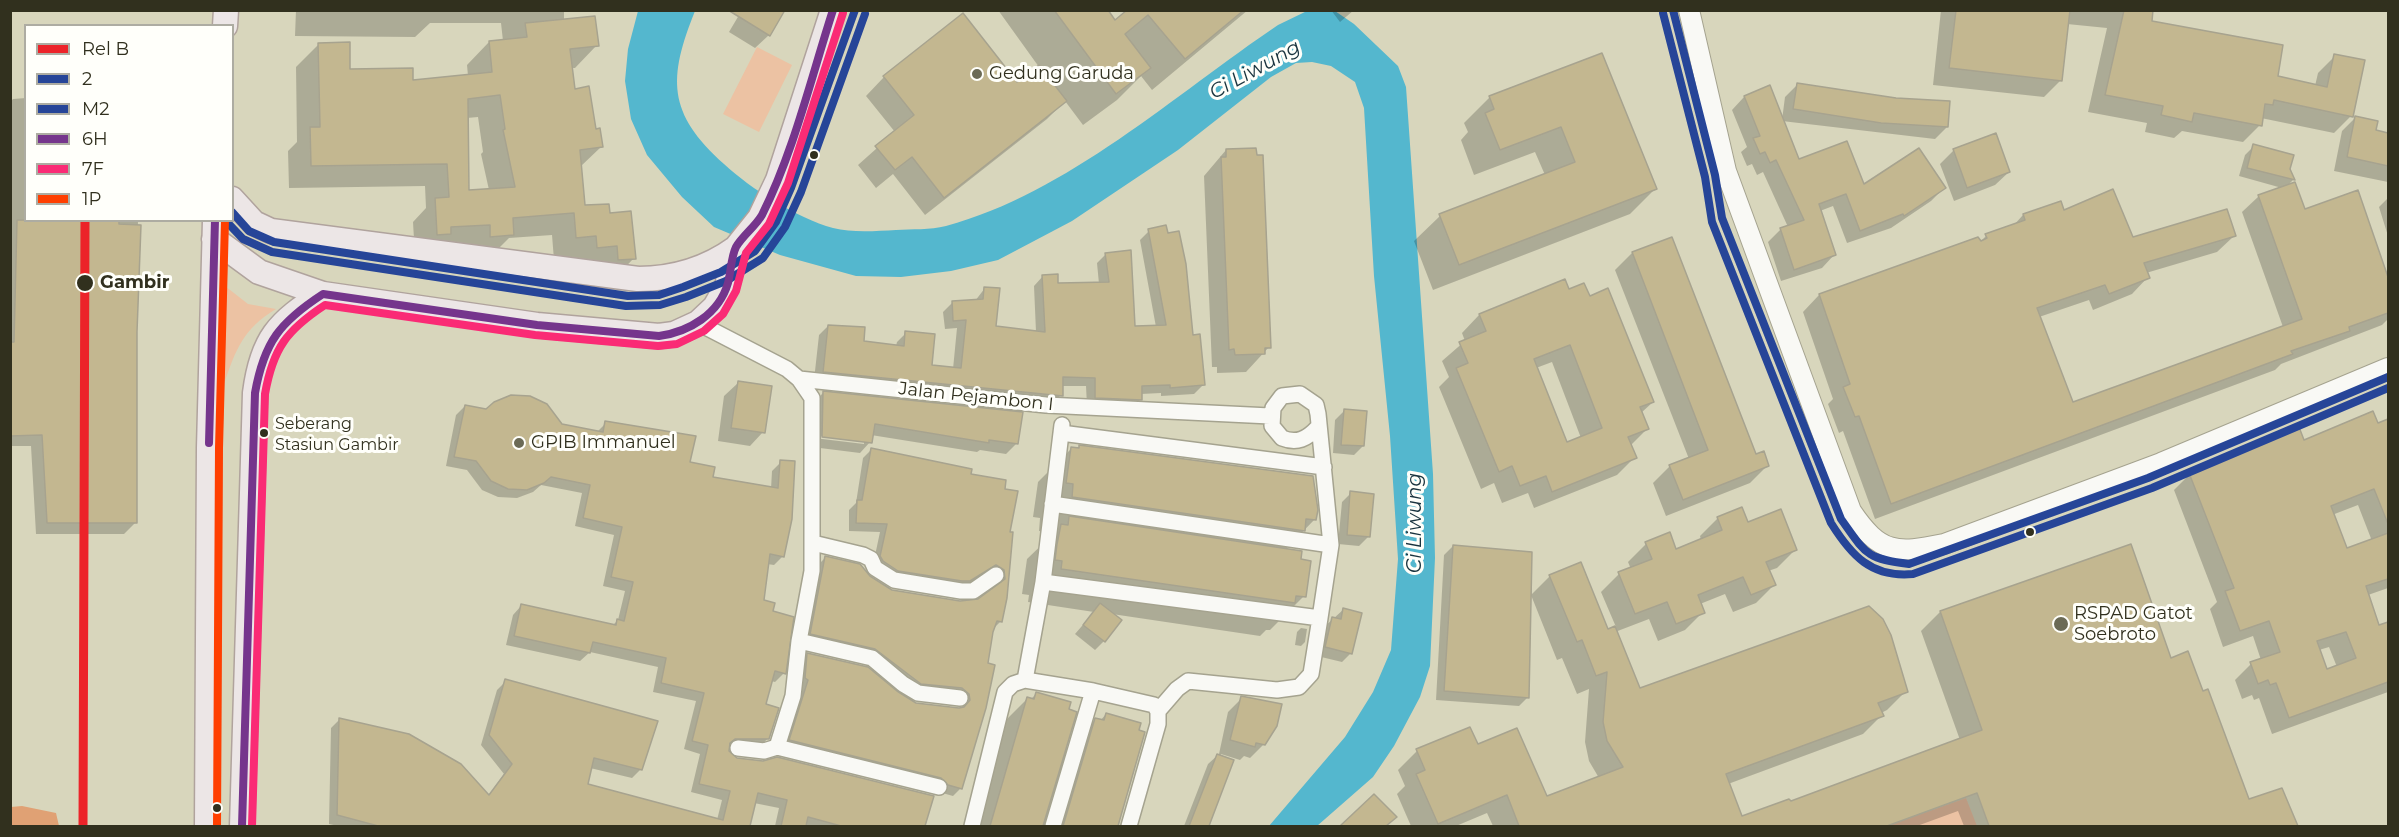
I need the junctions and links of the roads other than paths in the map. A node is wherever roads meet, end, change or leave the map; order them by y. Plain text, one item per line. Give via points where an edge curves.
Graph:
1 (833, 10) edge
2 (1689, 10) edge
3 (234, 201) edge
4 (214, 230) edge
5 (737, 247) junction
6 (323, 294) junction
7 (698, 323) junction
8 (2388, 368) edge
9 (799, 380) junction
10 (1270, 416) junction
11 (1318, 427) junction
12 (1324, 467) junction
13 (1052, 504) junction
14 (813, 543) junction
15 (1331, 545) junction
16 (996, 575) dead end
17 (1043, 582) junction
18 (1320, 618) junction
19 (799, 641) junction
20 (1025, 680) junction
21 (1094, 691) junction
22 (960, 698) dead end
23 (1158, 711) junction
24 (777, 747) junction
25 (738, 748) dead end
26 (939, 787) dead end
27 (207, 801) junction
28 (242, 801) junction
29 (207, 826) edge
30 (242, 826) edge
31 (972, 826) edge
32 (1053, 826) edge
33 (1129, 826) edge

1 - 5 main road via 778,180 760,218
2 - 8 street via 1726,171 1851,511 1862,529 1881,545 1911,551 1944,544 2161,463
3 - 5 main road via 254,223 279,232 638,279 685,274 717,262
4 - 6 main road via 259,272
4 - 27 main road
5 - 7 main road via 727,286 715,307
6 - 7 main road via 537,325 660,336
6 - 28 main road via 276,329 258,368
7 - 9 street, Jalan Pejambon I via 787,369
9 - 10 street, Jalan Pejambon I via 1046,405
9 - 14 street via 812,398
10 - 11 street via 1275,433 1289,441 1305,439
10 - 11 street via 1282,396 1300,394 1316,405
11 - 12 street
12 - 13 street via 1061,429
12 - 15 street
13 - 15 street
13 - 17 street
14 - 16 street via 863,555 894,580 915,584 973,591
14 - 19 street
15 - 18 street
17 - 18 street
17 - 20 street
18 - 23 street via 1311,674 1299,687 1277,690 1188,681
19 - 22 street via 872,658 918,693
19 - 24 street via 793,696
20 - 21 street
20 - 31 street via 1005,692
21 - 23 street via 1154,705
21 - 32 street
23 - 33 street via 1158,724
24 - 25 street via 764,751
24 - 26 street
27 - 28 main road via 226,786 236,790
27 - 29 main road
28 - 30 main road

